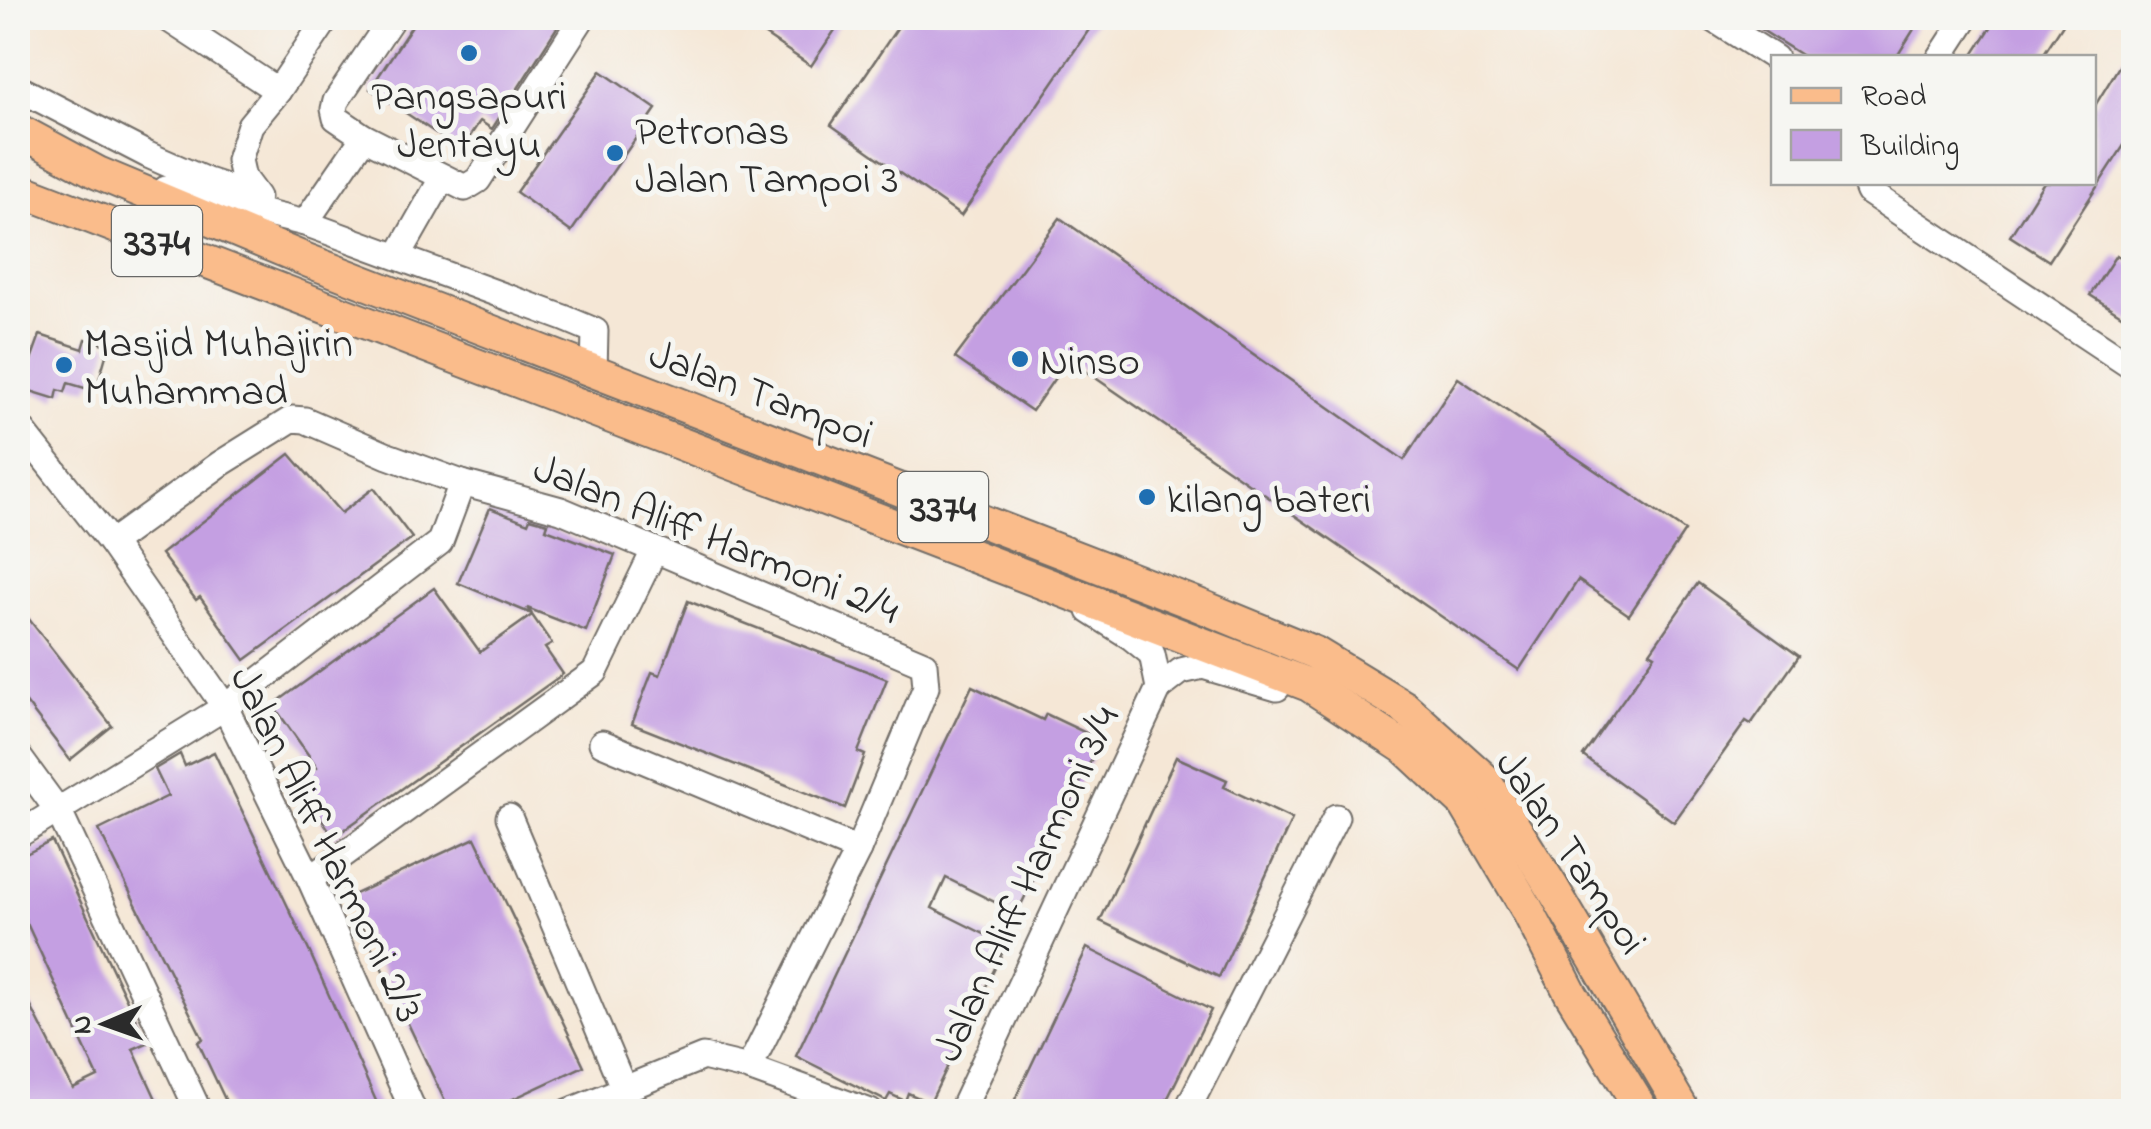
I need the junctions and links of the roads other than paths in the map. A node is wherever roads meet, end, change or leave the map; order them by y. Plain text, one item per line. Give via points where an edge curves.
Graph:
1 (167, 18) edge
2 (327, 18) edge
3 (392, 18) edge
4 (582, 18) edge
5 (1712, 18) edge
6 (1966, 18) edge
7 (1771, 55) edge
8 (1942, 55) edge
9 (18, 88) edge
10 (278, 92) junction
11 (18, 130) edge
12 (364, 137) junction
13 (98, 172) junction
14 (443, 177) junction
15 (1867, 187) edge
16 (18, 189) edge
17 (258, 197) junction
18 (18, 203) edge
19 (63, 205) junction
20 (305, 223) junction
21 (398, 256) junction
22 (2134, 368) edge
23 (594, 372) junction
24 (18, 425) edge
25 (462, 483) junction
26 (111, 542) junction
27 (654, 551) junction
28 (1043, 583) junction
29 (1158, 689) junction
30 (226, 707) junction
31 (1373, 726) junction
32 (602, 743) dead end
33 (18, 756) edge
34 (59, 812) junction
35 (1336, 816) dead end
36 (510, 817) dead end
37 (18, 836) edge
38 (858, 850) junction
39 (310, 879) junction
40 (749, 1068) junction
41 (623, 1087) junction
42 (199, 1112) edge
43 (414, 1112) edge
44 (568, 1112) edge
45 (870, 1112) edge
46 (961, 1112) edge
47 (1186, 1112) edge
48 (1643, 1112) edge
49 (1684, 1112) edge

1 - 10 street
2 - 10 street
3 - 12 street via 334,110
4 - 14 street via 478,180 465,188
5 - 7 street
6 - 8 street
9 - 17 street via 148,155
10 - 17 street via 250,125 239,160
11 - 13 main road, Jalan Tampoi / 3374
12 - 14 street
12 - 20 street
13 - 20 street
13 - 23 main road, Jalan Tampoi / 3374
14 - 21 street
15 - 22 street
16 - 19 main road, Jalan Tampoi / 3374
17 - 20 street
18 - 19 main road
19 - 28 main road, Jalan Tampoi / 3374
20 - 21 street
21 - 23 street via 594,330
23 - 49 main road, Jalan Tampoi / 3374 via 1264,632 1404,707 1482,778
24 - 26 street, Jalan Aliff Harmoni 2/3
25 - 26 street, Jalan Aliff Harmoni 2/4 via 292,419
25 - 27 street, Jalan Aliff Harmoni 2/4 via 561,510
25 - 30 street via 440,542
26 - 30 street, Jalan Aliff Harmoni 2/3
27 - 38 street, Jalan Aliff Harmoni 2/4 via 924,664 926,687
27 - 39 street via 595,672
28 - 29 street, Jalan Aliff Harmoni 3/4 via 1152,654
28 - 31 main road, Jalan Tampoi / 3374 via 1309,684
29 - 31 street, Jalan Aliff Harmoni 3/4 via 1181,671 1203,666
29 - 46 street, Jalan Aliff Harmoni 3/4
30 - 34 street
30 - 39 street, Jalan Aliff Harmoni 2/3
31 - 48 main road, Jalan Tampoi / 3374 via 1465,804
32 - 38 street
33 - 34 street
34 - 37 street
34 - 42 street
35 - 47 street
36 - 41 street
38 - 40 street
39 - 43 street, Jalan Aliff Harmoni 2/3
40 - 41 street via 702,1057
40 - 45 street
41 - 44 street

